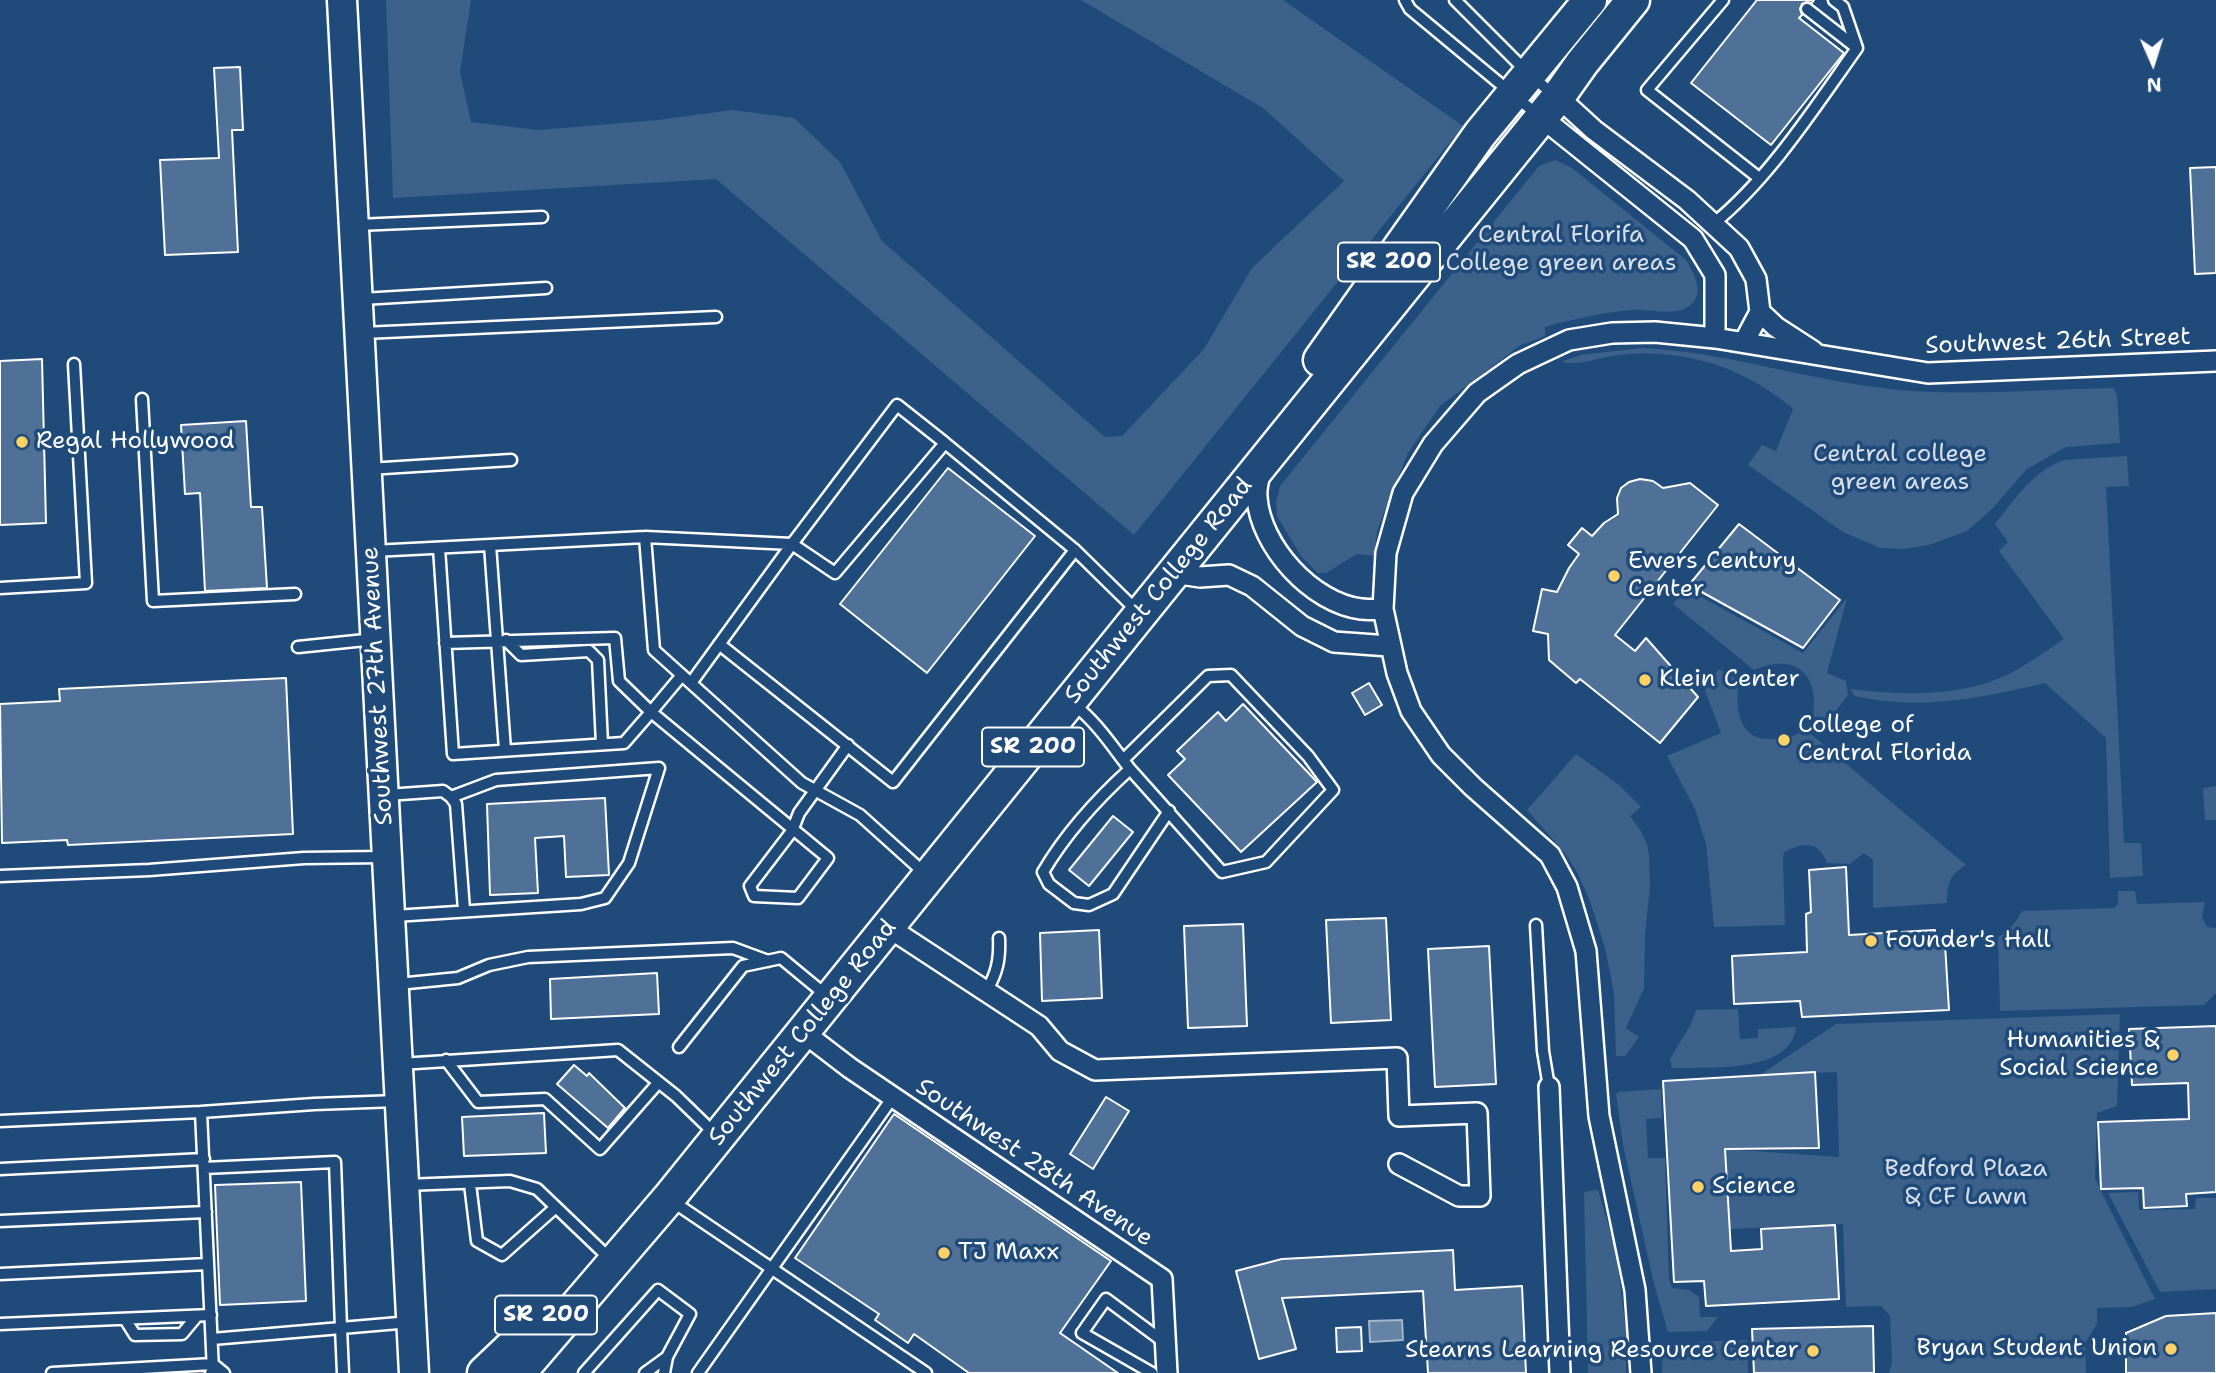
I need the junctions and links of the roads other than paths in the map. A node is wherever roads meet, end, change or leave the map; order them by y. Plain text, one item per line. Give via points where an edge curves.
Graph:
1 (342, 0) edge
2 (1455, 0) edge
3 (1590, 0) edge
4 (1633, 0) edge
5 (1723, 0) edge
6 (1834, 0) edge
7 (1408, 4) edge
8 (1807, 9) dead end
9 (1857, 48) junction
10 (1521, 84) junction
11 (1549, 107) junction
12 (1759, 178) junction
13 (542, 217) dead end
14 (1713, 224) junction
15 (354, 225) junction
16 (1693, 239) junction
17 (546, 288) dead end
18 (358, 299) junction
19 (1760, 312) junction
20 (716, 317) dead end
21 (359, 333) junction
22 (1715, 338) junction
23 (1745, 342) junction
24 (1819, 355) junction
25 (2216, 361) edge
26 (74, 364) dead end
27 (142, 399) dead end
28 (945, 443) junction
29 (511, 460) dead end
30 (1262, 463) junction
31 (366, 469) junction
32 (645, 537) junction
33 (792, 544) junction
34 (490, 545) junction
35 (439, 548) junction
36 (1075, 550) junction
37 (371, 551) junction
38 (1173, 573) junction
39 (0, 588) edge
40 (295, 594) dead end
41 (1132, 606) junction
42 (1383, 609) junction
43 (375, 639) junction
44 (501, 640) junction
45 (445, 643) junction
46 (719, 644) junction
47 (1389, 646) junction
48 (298, 647) dead end
49 (682, 675) junction
50 (691, 683) junction
51 (1070, 701) junction
52 (651, 712) junction
53 (602, 744) junction
54 (848, 745) junction
55 (505, 750) junction
56 (1126, 764) junction
57 (816, 789) junction
58 (447, 794) junction
59 (384, 795) junction
60 (1169, 811) junction
61 (792, 831) junction
62 (387, 857) junction
63 (920, 869) junction
64 (0, 876) edge
65 (464, 910) junction
66 (390, 916) junction
67 (1536, 925) dead end
68 (888, 927) junction
69 (999, 938) dead end
70 (768, 961) junction
71 (394, 985) junction
72 (821, 991) junction
73 (986, 992) junction
74 (803, 1032) junction
75 (679, 1047) dead end
76 (446, 1060) junction
77 (398, 1064) junction
78 (658, 1083) junction
79 (1549, 1087) joint
80 (893, 1097) junction
81 (400, 1101) junction
82 (201, 1112) junction
83 (0, 1121) edge
84 (710, 1129) junction
85 (204, 1164) junction
86 (1399, 1164) dead end
87 (0, 1169) edge
88 (470, 1184) junction
89 (404, 1185) junction
90 (668, 1199) junction
91 (556, 1207) junction
92 (206, 1212) junction
93 (0, 1221) edge
94 (607, 1256) junction
95 (208, 1264) junction
96 (771, 1267) junction
97 (0, 1273) edge
98 (211, 1315) junction
99 (197, 1316) junction
100 (125, 1319) junction
101 (411, 1322) junction
102 (0, 1324) edge
103 (341, 1328) junction
104 (212, 1339) junction
105 (1165, 1343) junction
106 (667, 1357) junction
107 (212, 1368) edge
108 (52, 1373) edge
109 (224, 1373) edge
110 (343, 1373) edge
111 (414, 1373) edge
112 (484, 1373) edge
113 (519, 1373) edge
114 (584, 1373) edge
115 (645, 1373) edge
116 (664, 1373) edge
117 (698, 1373) edge
118 (926, 1373) edge
119 (1152, 1373) edge
120 (1167, 1373) edge
121 (1560, 1373) edge
122 (1641, 1373) edge

1 - 15 main road, Southwest 27th Avenue
2 - 10 lane
3 - 10 main road, Southwest College Road / SR 200
4 - 11 main road, Southwest College Road / SR 200
5 - 12 lane via 1647,90
6 - 9 lane via 1843,7
7 - 10 lane via 1468,56
8 - 9 lane
9 - 12 lane
10 - 11 lane
10 - 11 lane
10 - 41 main road, Southwest College Road / SR 200 via 1480,134 1254,453
11 - 14 street via 1594,130
11 - 16 street
11 - 30 main road, Southwest College Road / SR 200
12 - 14 lane via 1737,205
13 - 15 lane
14 - 16 street
14 - 19 street via 1739,248 1756,279
15 - 18 main road, Southwest 27th Avenue
16 - 22 street via 1716,275
17 - 18 lane
18 - 21 main road, Southwest 27th Avenue
19 - 23 street
19 - 24 street, Southwest 26th Street
20 - 21 lane
21 - 31 main road, Southwest 27th Avenue
22 - 23 street, Southwest 26th Street
22 - 42 street, Southwest 26th Street via 1655,331 1569,340 1518,364 1477,393 1433,444 1403,493 1386,552
23 - 24 street, Southwest 26th Street
24 - 25 street, Southwest 26th Street via 1928,373
26 - 39 lane via 86,583
27 - 40 lane via 153,601
28 - 33 lane via 835,573
28 - 33 lane via 897,405
28 - 36 lane
29 - 31 lane
30 - 38 main road, Southwest College Road / SR 200
30 - 42 street via 1256,495 1261,519 1285,561 1310,587 1340,602 1360,609
31 - 37 main road, Southwest 27th Avenue
32 - 33 lane
32 - 34 lane
32 - 49 lane via 654,650
33 - 46 lane
34 - 35 lane
34 - 44 lane
35 - 37 lane
35 - 45 lane
36 - 41 lane
36 - 54 lane via 894,782
37 - 43 main road, Southwest 27th Avenue
38 - 47 street via 1229,575 1334,642
38 - 51 main road, Southwest College Road / SR 200
41 - 63 main road, Southwest College Road / SR 200
42 - 47 street, Southwest 26th Street
43 - 48 lane
43 - 59 main road, Southwest 27th Avenue
44 - 45 lane
44 - 52 lane via 615,638 619,681
44 - 53 lane via 521,655 589,651 598,660
44 - 55 lane
45 - 55 lane via 453,754
46 - 50 lane
46 - 54 lane
47 - 122 street, Southwest 26th Street via 1411,711 1441,755 1550,855 1567,887 1586,951 1599,1116 1635,1290
49 - 50 lane
49 - 52 lane
50 - 57 lane via 802,783
51 - 56 lane
51 - 68 main road, Southwest College Road / SR 200
52 - 53 lane via 624,743
52 - 61 lane
53 - 55 lane
54 - 57 lane
56 - 60 lane
56 - 60 lane via 1056,851 1043,872 1049,884 1074,903 1089,905 1113,894
56 - 60 lane via 1208,676 1231,675 1308,755 1333,790 1266,862 1222,872
57 - 61 lane
57 - 63 lane via 860,815
58 - 59 lane
58 - 65 lane via 456,804
58 - 65 lane via 496,780 659,768 629,863 606,898 580,904
59 - 62 main road, Southwest 27th Avenue
61 - 61 lane via 750,886 754,896 798,898 828,858
62 - 64 lane
62 - 66 main road, Southwest 27th Avenue
63 - 72 main road, Southwest College Road / SR 200
65 - 66 lane
66 - 71 main road, Southwest 27th Avenue
67 - 79 lane
68 - 73 street
68 - 74 main road, Southwest College Road / SR 200
69 - 73 lane via 997,974
70 - 71 lane via 733,948 528,957 489,965 458,978
70 - 72 lane via 781,958
70 - 75 lane via 743,966
71 - 77 main road, Southwest 27th Avenue
72 - 84 main road, Southwest College Road / SR 200
73 - 86 street via 1039,1026 1060,1051 1095,1070 1397,1058 1399,1115 1477,1113 1480,1196 1459,1196
74 - 80 street, Southwest 28th Avenue
74 - 90 main road, Southwest College Road / SR 200
76 - 77 lane
76 - 78 lane via 618,1050
76 - 78 lane via 478,1102 545,1099 600,1149
77 - 81 main road, Southwest 27th Avenue
78 - 84 lane
79 - 121 street
80 - 96 lane
80 - 105 street, Southwest 28th Avenue via 1162,1279
81 - 82 lane
81 - 89 main road, Southwest 27th Avenue
82 - 83 lane
82 - 85 lane
84 - 94 main road, Southwest College Road / SR 200
85 - 87 lane
85 - 92 lane
85 - 103 lane via 335,1162
88 - 89 lane
88 - 91 lane via 510,1181 537,1189
88 - 91 lane via 477,1241 502,1255
89 - 101 main road, Southwest 27th Avenue
90 - 96 lane
90 - 113 main road, Southwest College Road / SR 200
91 - 94 lane
92 - 93 lane
92 - 95 lane
94 - 112 main road, Southwest College Road / SR 200
95 - 97 lane
95 - 98 lane
96 - 117 lane
96 - 118 lane
98 - 99 lane
98 - 104 lane
99 - 100 lane
99 - 100 lane via 182,1334 135,1335
100 - 102 lane
101 - 103 lane
101 - 111 main road, Southwest 27th Avenue
103 - 104 lane
103 - 110 lane
104 - 107 lane
105 - 119 lane via 1107,1299 1082,1333
105 - 120 street, Southwest 28th Avenue
106 - 114 lane via 690,1314 658,1290
106 - 115 lane
106 - 116 lane
107 - 108 lane
107 - 109 lane

